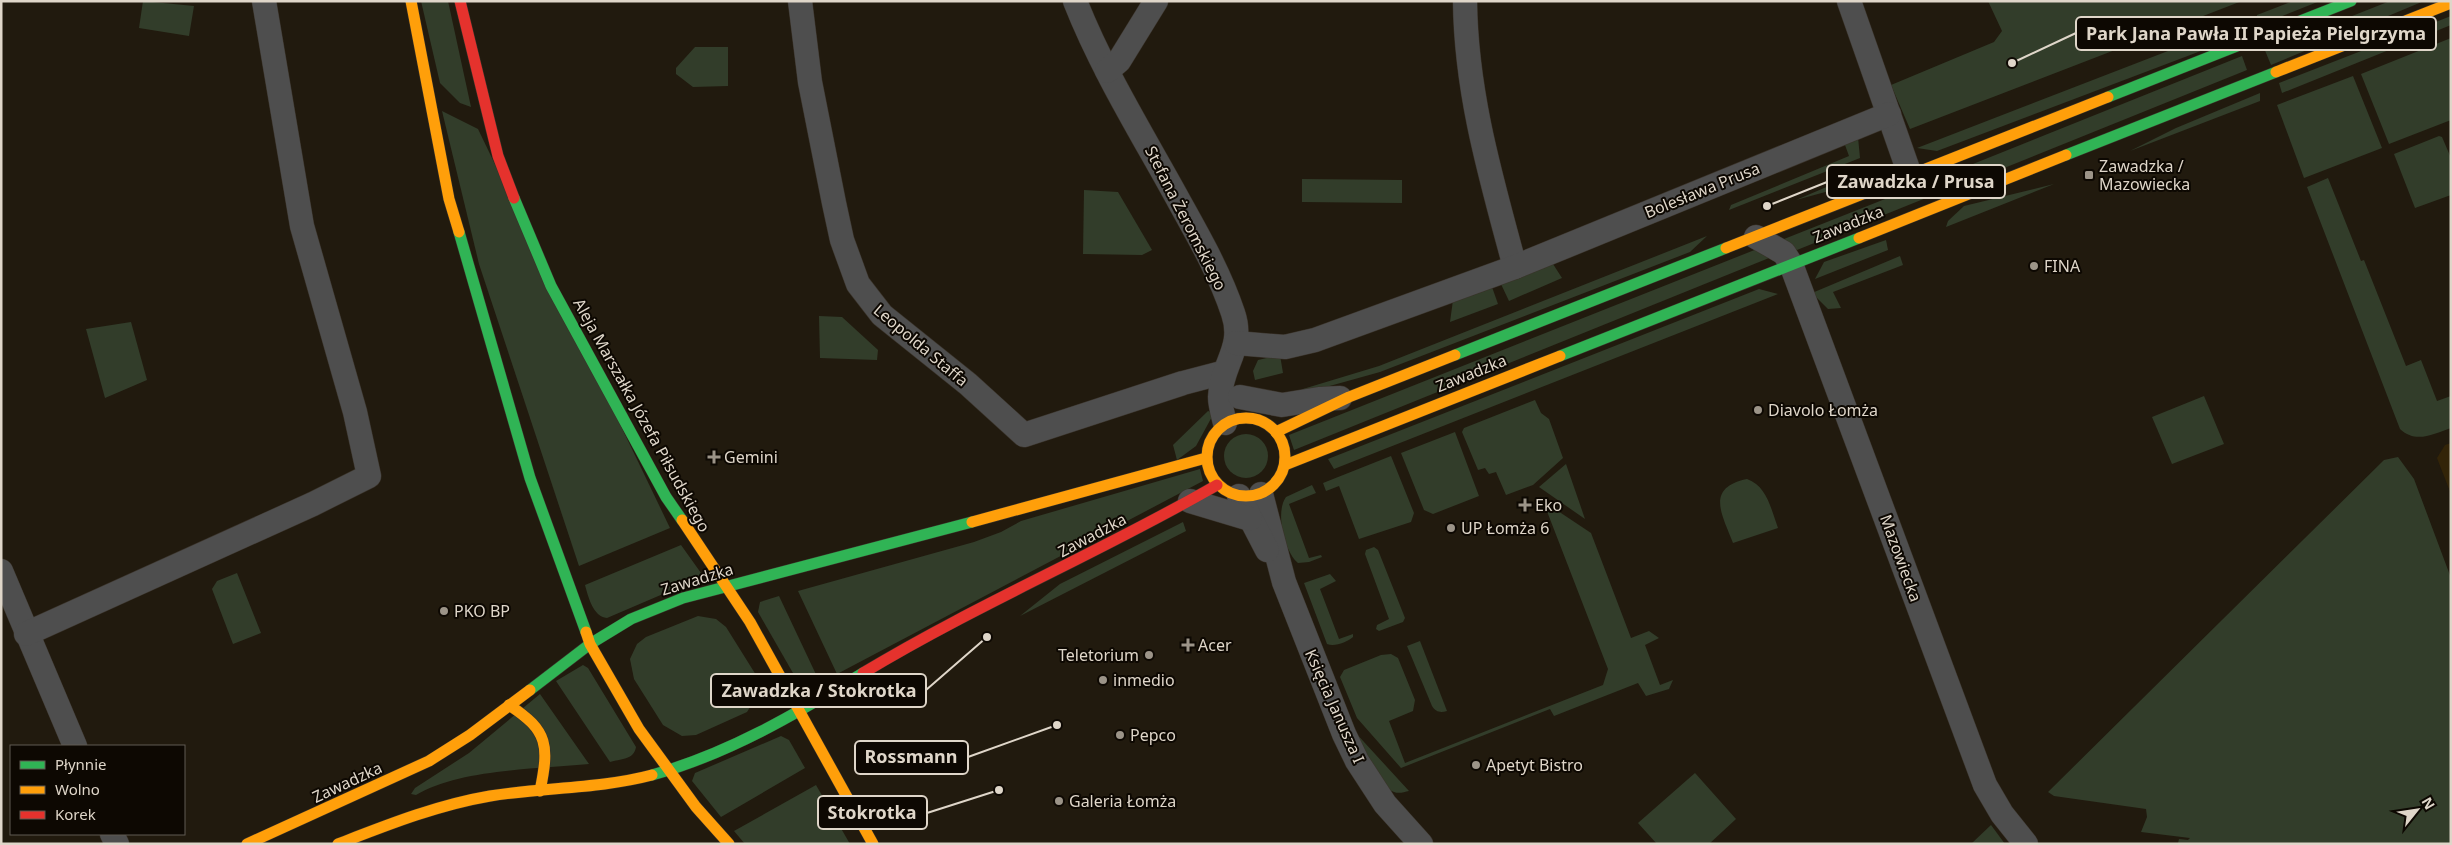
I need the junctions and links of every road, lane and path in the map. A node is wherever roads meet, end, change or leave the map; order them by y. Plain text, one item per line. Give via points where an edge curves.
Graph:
1 (264, 1) edge
2 (411, 1) edge
3 (460, 1) edge
4 (800, 1) edge
5 (1076, 1) edge
6 (1156, 1) edge
7 (1465, 1) edge
8 (1849, 1) edge
9 (2351, 1) edge
10 (2451, 3) edge
11 (1107, 71) junction
12 (1889, 114) junction
13 (1910, 175) junction
14 (1756, 237) junction
15 (1791, 264) junction
16 (1515, 267) junction
17 (1236, 343) junction
18 (1226, 372) junction
19 (1349, 397) junction
20 (1237, 412) junction
21 (1276, 432) junction
22 (1206, 458) junction
23 (1285, 465) junction
24 (1217, 485) junction
25 (1250, 495) junction
26 (1190, 501) junction
27 (1250, 519) junction
28 (1, 571) edge
29 (1284, 582) junction
30 (725, 586) junction
31 (26, 634) junction
32 (590, 644) junction
33 (509, 705) junction
34 (800, 711) junction
35 (76, 745) edge
36 (668, 770) junction
37 (540, 791) junction
38 (247, 844) edge
39 (338, 844) edge
40 (729, 844) edge
41 (873, 844) edge
42 (1421, 844) edge
43 (2026, 844) edge

1 - 31 street via 302,226 370,476
2 - 32 street via 448,199 530,478
3 - 30 street, Aleja Marszałka Józefa Piłsudskiego via 498,156 551,286 666,497
4 - 18 street, Leopolda Staffa via 810,82 842,240 858,284 882,315 968,384 1024,435
5 - 11 street, Stefana Żeromskiego
6 - 11 street via 1119,61
7 - 16 street via 1469,79
8 - 12 street
9 - 13 street, Zawadzka
10 - 15 street, Zawadzka
11 - 17 street, Stefana Żeromskiego via 1219,277 1238,330
12 - 13 street
12 - 16 street, Bolesława Prusa
13 - 14 street, Zawadzka
14 - 15 street via 1784,253
14 - 19 street, Zawadzka
15 - 23 street, Zawadzka
15 - 43 street, Mazowiecka via 1985,785 2002,814
16 - 17 street, Bolesława Prusa via 1314,340 1285,347
17 - 18 street, Stefana Żeromskiego
18 - 20 street, Stefana Żeromskiego via 1220,396
19 - 20 street
19 - 21 street, Zawadzka
20 - 21 street via 1268,424
20 - 22 street via 1211,438
21 - 23 street via 1283,442
22 - 24 street via 1209,472
22 - 30 street, Zawadzka
23 - 25 street via 1276,482
24 - 25 street
24 - 26 street, Zawadzka
25 - 27 street, Księcia Janusza I
25 - 29 street, Księcia Janusza I
26 - 27 street
26 - 34 street, Zawadzka via 905,649
27 - 29 street, Księcia Janusza I
28 - 31 street
29 - 42 street, Księcia Janusza I via 1357,761 1385,804
30 - 32 street, Zawadzka via 683,598 631,619
30 - 34 street, Aleja Marszałka Józefa Piłsudskiego via 750,622
31 - 35 street
32 - 33 street, Zawadzka
32 - 36 street via 616,691
33 - 37 street via 529,717 543,734 547,754
33 - 38 street, Zawadzka via 429,761
34 - 36 street, Zawadzka via 765,730
34 - 41 street, Aleja Marszałka Józefa Piłsudskiego
36 - 37 street, Zawadzka via 609,783
36 - 40 street
37 - 39 street, Zawadzka via 454,803

